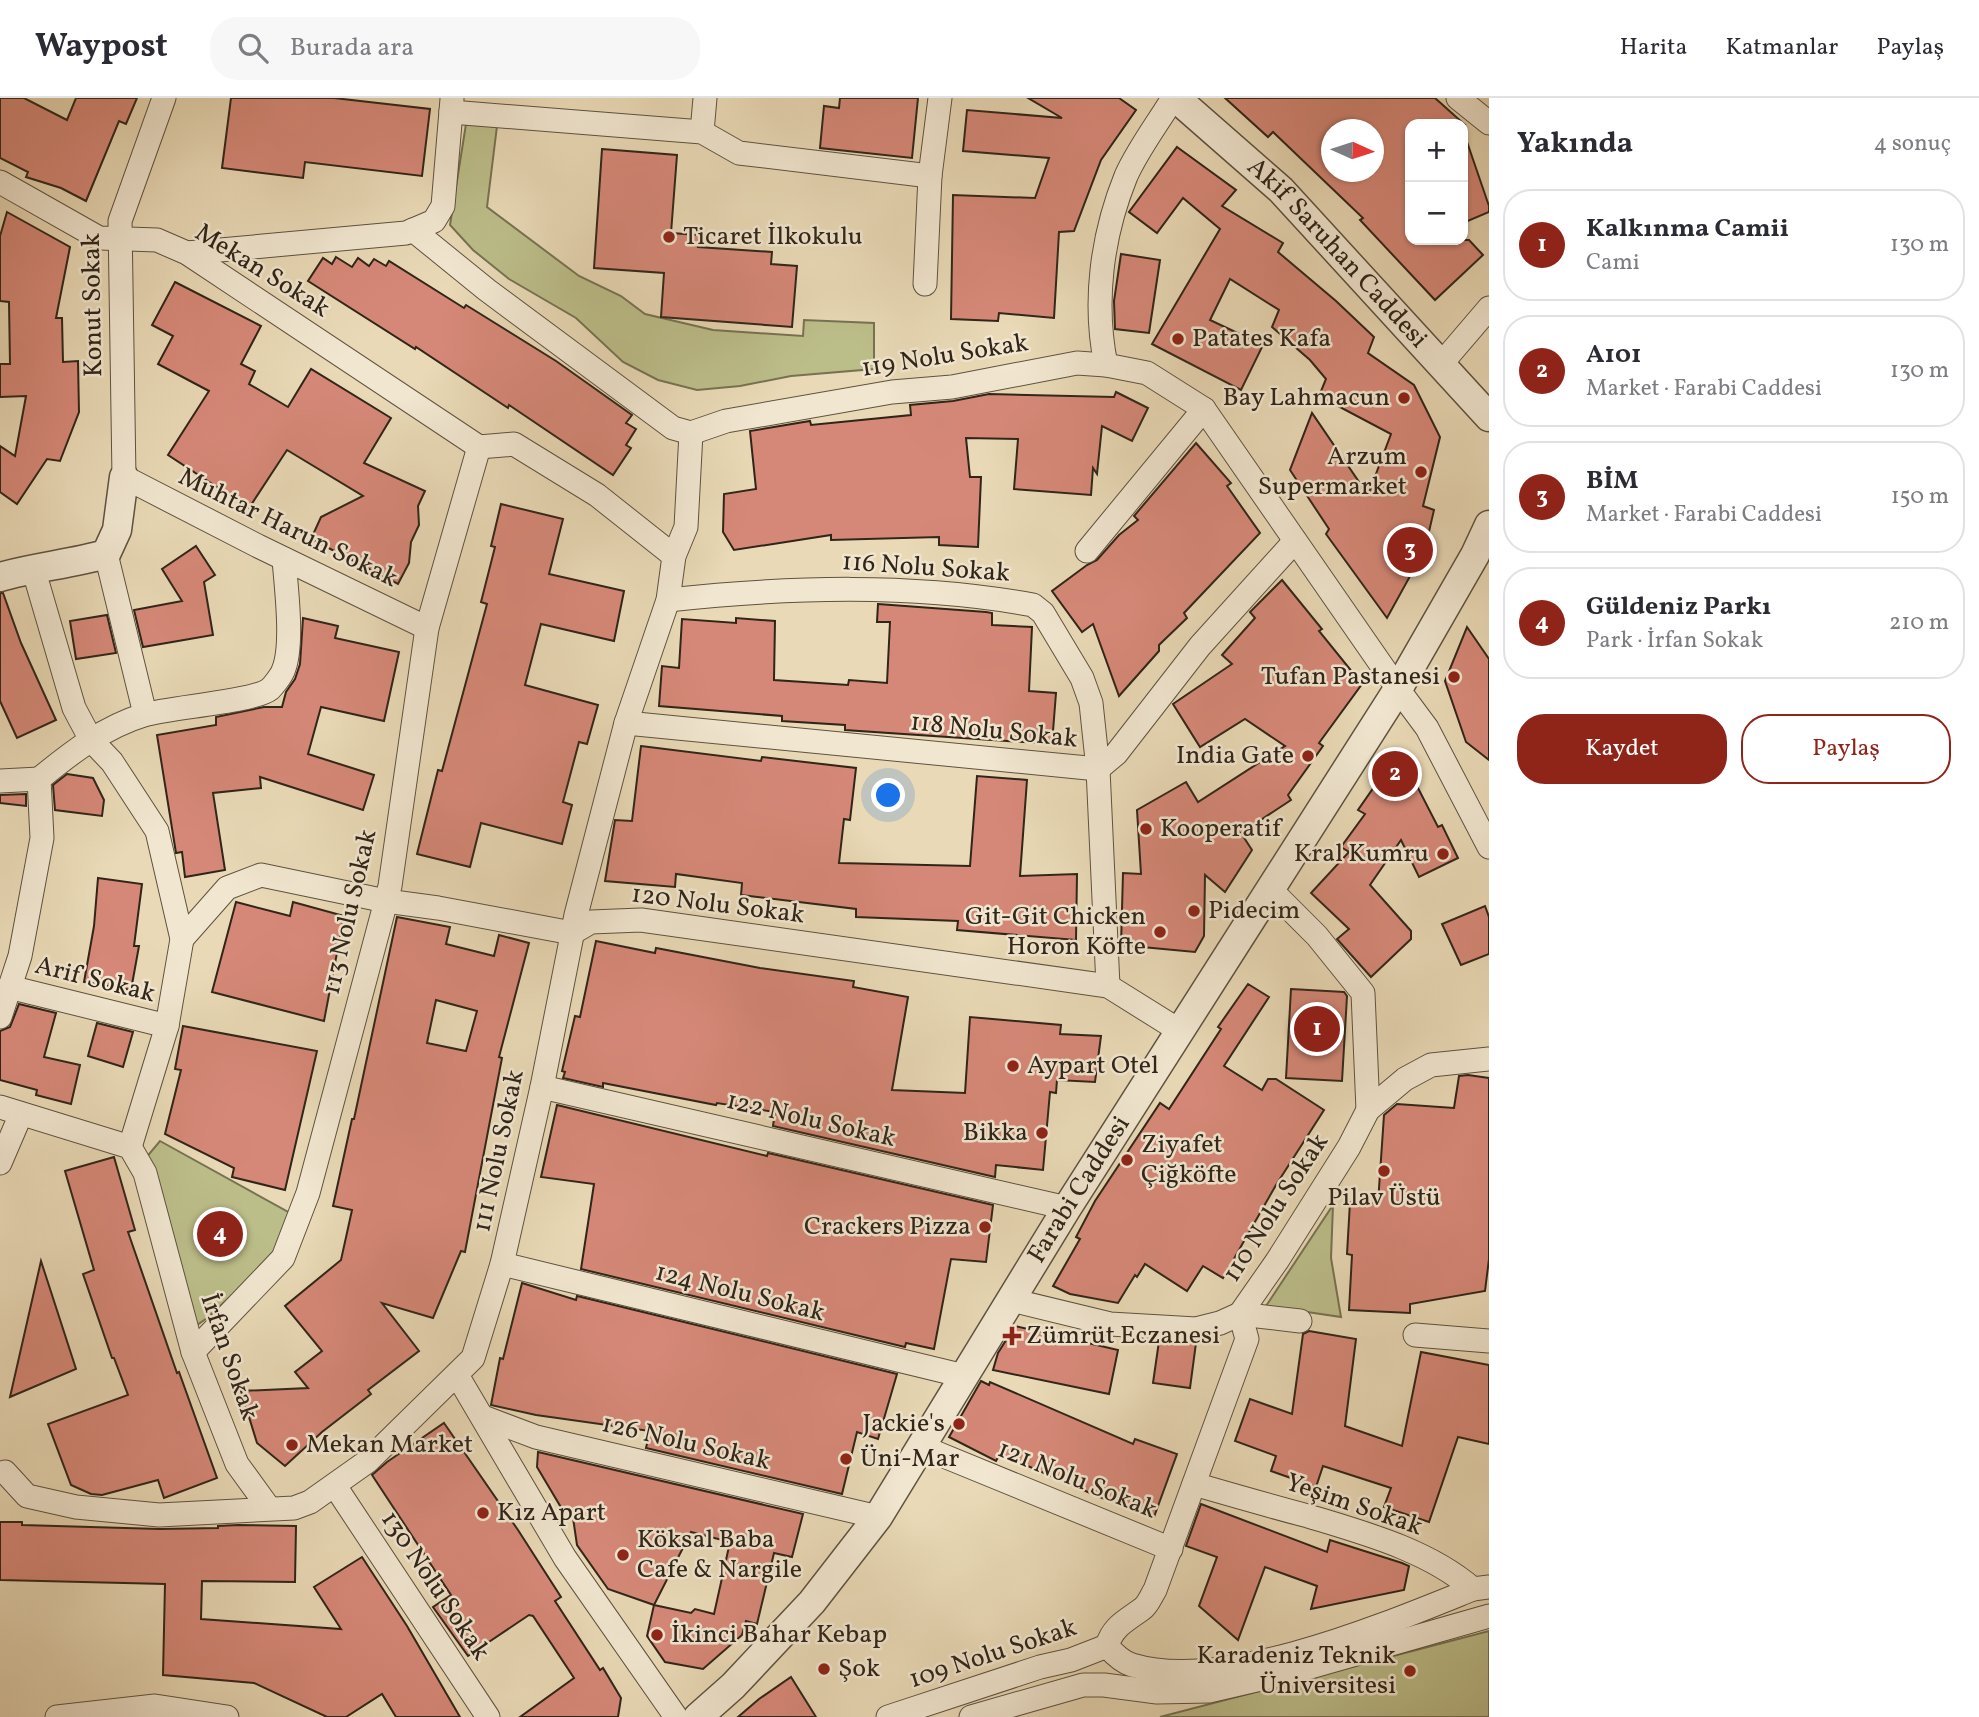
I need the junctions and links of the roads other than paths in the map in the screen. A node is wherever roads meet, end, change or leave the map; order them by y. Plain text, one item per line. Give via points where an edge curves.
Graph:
1 (164, 98) edge
2 (705, 98) edge
3 (940, 98) edge
4 (1174, 98) edge
5 (1458, 98) edge
6 (452, 105) edge
7 (1489, 123) edge
8 (702, 132) junction
9 (930, 176) junction
10 (0, 182) edge
11 (413, 230) junction
12 (119, 239) junction
13 (187, 253) junction
14 (925, 284) dead end
15 (1489, 308) edge
16 (1441, 363) junction
17 (1106, 365) junction
18 (1204, 409) junction
19 (1489, 417) edge
20 (691, 433) junction
21 (479, 447) junction
22 (124, 477) junction
23 (1489, 525) edge
24 (1295, 541) junction
25 (1087, 551) dead end
26 (106, 555) junction
27 (674, 556) junction
28 (284, 559) junction
29 (33, 568) junction
30 (0, 577) edge
31 (668, 600) junction
32 (427, 628) junction
33 (1398, 689) junction
34 (145, 715) junction
35 (626, 723) junction
36 (91, 740) junction
37 (1098, 769) junction
38 (39, 779) junction
39 (0, 780) edge
40 (1489, 847) edge
41 (1271, 890) junction
42 (386, 901) junction
43 (572, 933) junction
44 (183, 939) junction
45 (1108, 986) junction
46 (9, 988) junction
47 (0, 1017) edge
48 (166, 1026) junction
49 (1180, 1031) junction
50 (1489, 1059) edge
51 (542, 1087) junction
52 (1368, 1110) junction
53 (11, 1111) edge
54 (130, 1147) junction
55 (0, 1163) edge
56 (1067, 1208) junction
57 (502, 1264) junction
58 (1011, 1300) junction
59 (1240, 1314) junction
60 (1300, 1321) dead end
61 (1415, 1335) dead end
62 (1489, 1341) edge
63 (193, 1352) junction
64 (457, 1375) junction
65 (964, 1376) junction
66 (483, 1417) junction
67 (922, 1447) junction
68 (5, 1472) dead end
69 (1194, 1484) junction
70 (335, 1486) junction
71 (269, 1508) junction
72 (878, 1517) junction
73 (1171, 1549) junction
74 (1481, 1588) edge
75 (1489, 1615) edge
76 (1107, 1646) junction
77 (57, 1717) edge
78 (227, 1717) edge
79 (488, 1717) edge
80 (676, 1717) edge
81 (698, 1717) edge
82 (888, 1717) edge
83 (971, 1717) edge

1 - 12 street, Konut Sokak via 120,221
2 - 8 street
3 - 9 street
4 - 16 street, Akif Saruhan Caddesi via 1281,190
4 - 17 street via 1127,174 1107,233 1100,337
5 - 7 street
6 - 8 street
6 - 11 street via 443,206 434,221
8 - 9 street via 739,153
9 - 14 street
10 - 12 street, Mekan Sokak via 99,238
11 - 13 street
11 - 20 street via 673,428
12 - 13 street, Mekan Sokak via 157,240
12 - 22 street, Konut Sokak
13 - 21 street, Mekan Sokak
15 - 16 street
16 - 19 street, Akif Saruhan Caddesi
17 - 18 street, 119 Nolu Sokak via 1147,373
17 - 20 street, 119 Nolu Sokak via 1077,363 952,387 879,394 726,421
18 - 24 street, 119 Nolu Sokak
18 - 25 street
20 - 27 street, 111 Nolu Sokak via 685,527
21 - 27 street via 514,444 597,495
21 - 32 street, 113 Nolu Sokak
22 - 26 street via 117,530
22 - 28 street, Muhtar Harun Sokak
23 - 33 street, Farabi Caddesi
24 - 33 street, 119 Nolu Sokak
24 - 37 street, 118 Nolu Sokak via 1200,646 1116,754
26 - 29 street
26 - 34 street
27 - 31 street, 111 Nolu Sokak
28 - 32 street, Muhtar Harun Sokak
28 - 34 street via 289,632 283,671 269,690
29 - 30 street
29 - 36 street via 74,708
31 - 35 street, 111 Nolu Sokak
31 - 37 street, 116 Nolu Sokak via 805,589 944,593 1033,605 1048,619 1082,678 1091,703
32 - 42 street, 113 Nolu Sokak
33 - 40 street, 119 Nolu Sokak via 1427,728
33 - 41 street, Farabi Caddesi
34 - 36 street
35 - 37 street, 118 Nolu Sokak
35 - 43 street, 111 Nolu Sokak
36 - 38 street
36 - 44 street via 112,762 157,831
37 - 45 street, 116 Nolu Sokak
38 - 39 street
38 - 46 street via 42,838 20,956
41 - 49 street, Farabi Caddesi
41 - 52 street via 1317,936 1363,993
42 - 43 street
42 - 44 street via 261,875 227,888
42 - 63 street, 113 Nolu Sokak via 308,1192 283,1258
43 - 45 street, 120 Nolu Sokak via 591,922 641,920
43 - 51 street, 111 Nolu Sokak
44 - 48 street
45 - 49 street, 120 Nolu Sokak
46 - 47 street
46 - 48 street, Arif Sokak
48 - 54 street
49 - 56 street, Farabi Caddesi
50 - 52 street, 110 Nolu Sokak via 1431,1065 1405,1079
51 - 56 street, 122 Nolu Sokak
51 - 57 street, 111 Nolu Sokak
52 - 59 street, 110 Nolu Sokak via 1349,1147
53 - 54 street
53 - 55 street
54 - 63 street, İrfan Sokak via 145,1173
56 - 58 street, Farabi Caddesi
57 - 64 street, 111 Nolu Sokak via 474,1358
57 - 65 street, 124 Nolu Sokak
58 - 59 street via 1110,1324 1196,1329
58 - 65 street, Farabi Caddesi
59 - 60 street
59 - 69 street, 110 Nolu Sokak via 1247,1339
61 - 62 street
63 - 71 street, İrfan Sokak via 237,1464
64 - 66 street
64 - 70 street, 111 Nolu Sokak via 368,1461
65 - 67 street, Farabi Caddesi
66 - 72 street, 126 Nolu Sokak via 536,1437
66 - 80 street via 565,1558
67 - 72 street, Farabi Caddesi
67 - 73 street, 121 Nolu Sokak
68 - 71 street, 111 Nolu Sokak via 27,1496 76,1507 159,1515
69 - 73 street, 110 Nolu Sokak
69 - 74 street, Yeşim Sokak via 1361,1532
70 - 71 street, 111 Nolu Sokak via 294,1508
70 - 79 street, 130 Nolu Sokak
72 - 81 street, Farabi Caddesi via 811,1602
73 - 76 street, 110 Nolu Sokak via 1144,1608 1125,1619
74 - 76 street, 109 Nolu Sokak via 1287,1657 1225,1668 1178,1672 1131,1665
75 - 83 street via 1300,1670 1209,1691 1083,1685
76 - 82 street, 109 Nolu Sokak
77 - 78 street via 155,1706

